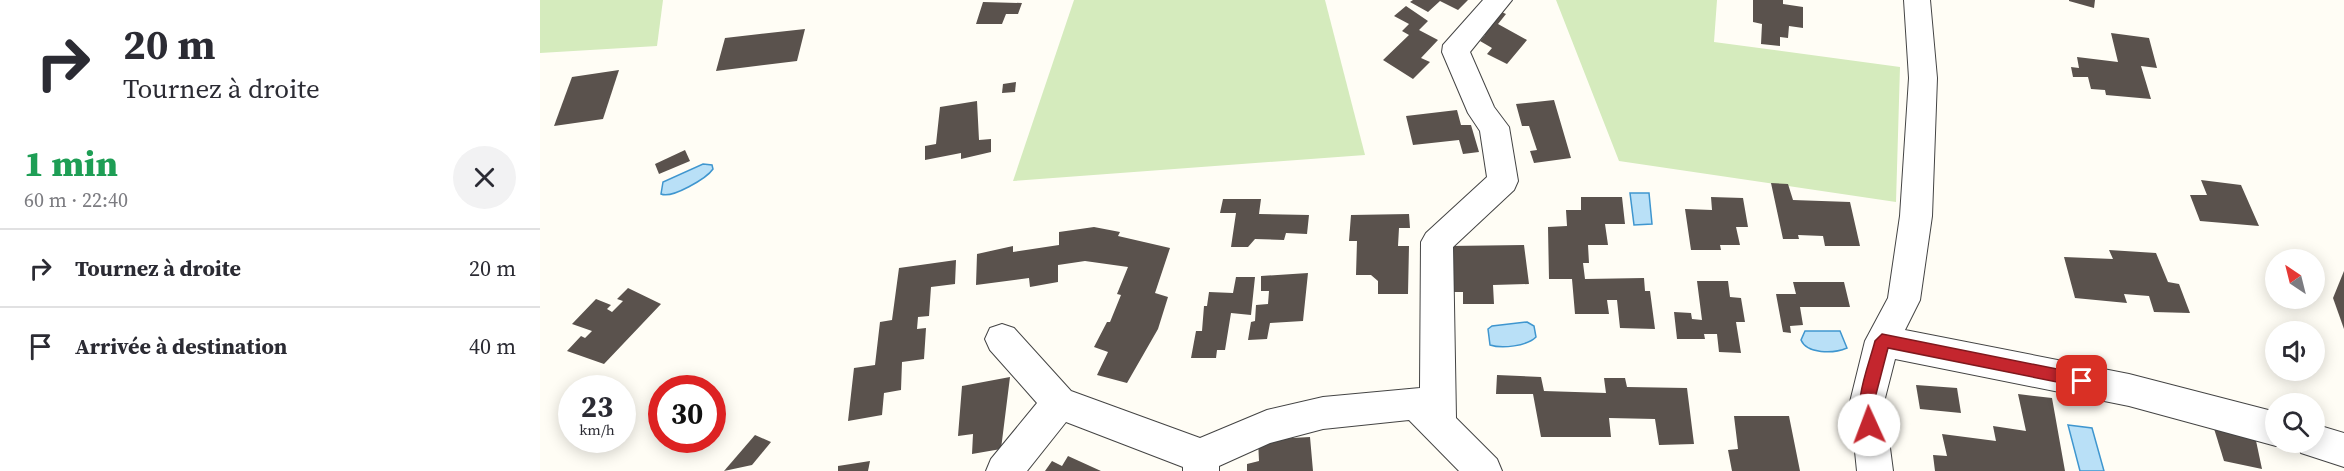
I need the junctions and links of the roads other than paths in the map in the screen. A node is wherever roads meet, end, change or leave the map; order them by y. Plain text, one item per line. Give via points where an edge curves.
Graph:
1 (1499, 0) edge
2 (1917, 0) edge
3 (1002, 339) dead end
4 (1882, 341) junction
5 (1059, 403) junction
6 (1438, 425) junction
7 (2265, 426) edge
8 (2325, 444) edge
9 (2344, 450) edge
10 (1201, 463) edge
11 (1004, 471) edge
12 (1484, 471) edge
13 (1875, 471) edge

1 - 6 street via 1457,45 1456,51 1482,113 1494,127 1503,181 1437,242
2 - 4 street via 1923,78 1916,216 1904,300
3 - 5 street
4 - 7 street via 2018,366 2212,409
4 - 13 street via 1867,402
5 - 10 street
5 - 11 street
6 - 10 street via 1416,403 1323,413 1267,427
6 - 12 street
8 - 9 street

